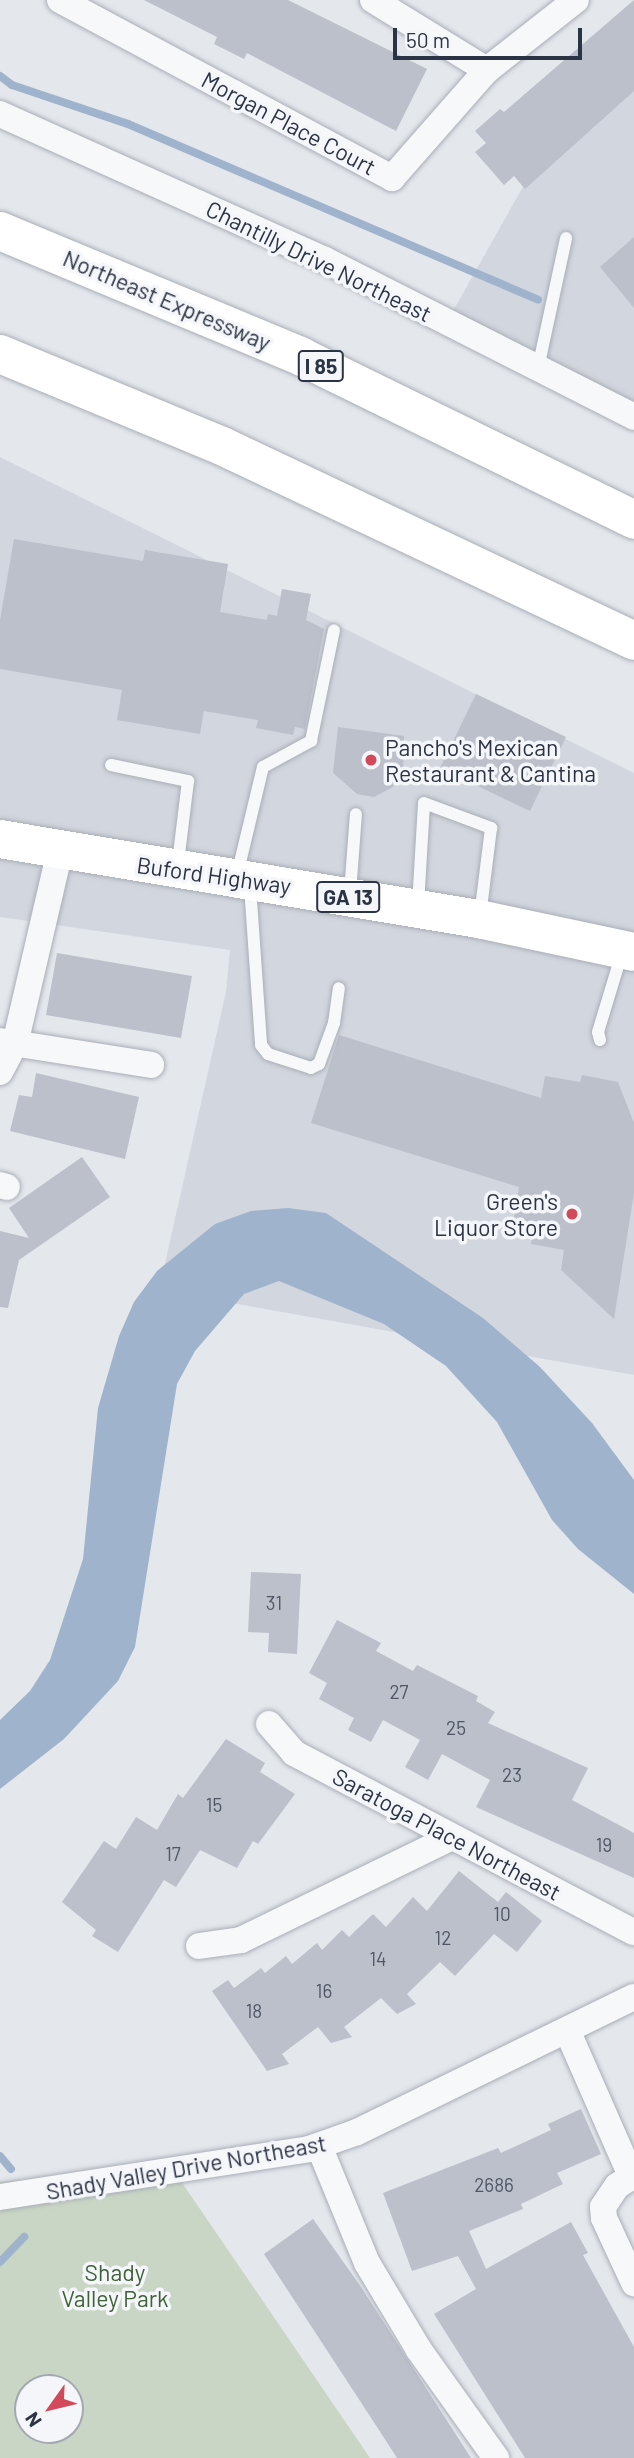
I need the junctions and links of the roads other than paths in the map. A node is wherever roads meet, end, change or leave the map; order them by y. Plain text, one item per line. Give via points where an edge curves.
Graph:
1 (60, 0) edge
2 (373, 0) edge
3 (576, 0) edge
4 (487, 69) junction
5 (0, 114) edge
6 (0, 231) edge
7 (566, 238) dead end
8 (0, 354) edge
9 (538, 368) junction
10 (634, 417) edge
11 (634, 520) edge
12 (334, 630) dead end
13 (634, 641) edge
14 (111, 765) dead end
15 (356, 814) dead end
16 (0, 839) edge
17 (60, 850) junction
18 (177, 870) junction
19 (243, 879) junction
20 (349, 897) junction
21 (418, 909) junction
22 (479, 919) junction
23 (629, 950) edge
24 (339, 988) dead end
25 (600, 1040) dead end
26 (8, 1043) edge
27 (151, 1065) dead end
28 (0, 1072) edge
29 (269, 1724) dead end
30 (450, 1838) junction
31 (634, 1932) edge
32 (199, 1946) dead end
33 (634, 1997) edge
34 (567, 2030) junction
35 (319, 2146) junction
36 (632, 2175) edge
37 (0, 2197) edge
38 (634, 2283) edge
39 (496, 2458) edge

1 - 4 street, Morgan Place Court via 392,178
2 - 4 street
3 - 4 street, Morgan Place Court
5 - 9 street, Chantilly Drive Northeast via 325,260
6 - 11 main road, Northeast Expressway / I 85 via 302,357
7 - 9 lane
8 - 13 main road via 222,446
9 - 10 street, Chantilly Drive Northeast
12 - 19 lane via 311,741 263,767
14 - 18 lane via 188,781
15 - 20 lane
16 - 17 main road, Buford Highway / GA 13
17 - 18 main road, Buford Highway / GA 13
17 - 26 street
18 - 19 main road, Buford Highway / GA 13
19 - 20 main road, Buford Highway / GA 13
19 - 24 lane via 261,1045 268,1054 311,1068 319,1064 334,1023
20 - 21 main road, Buford Highway / GA 13
21 - 22 main road, Buford Highway / GA 13
21 - 22 lane via 424,803 491,828
22 - 23 main road, Buford Highway / GA 13
23 - 25 lane via 598,1032
26 - 27 street
26 - 28 street
29 - 30 street, Saratoga Place Northeast via 294,1753
30 - 31 street, Saratoga Place Northeast
30 - 32 street via 241,1940
33 - 34 street, Shady Valley Drive Northeast
34 - 35 street, Shady Valley Drive Northeast
34 - 36 street
35 - 37 street, Shady Valley Drive Northeast via 175,2173
35 - 39 street via 367,2263 419,2350
36 - 38 street via 607,2197 603,2207

